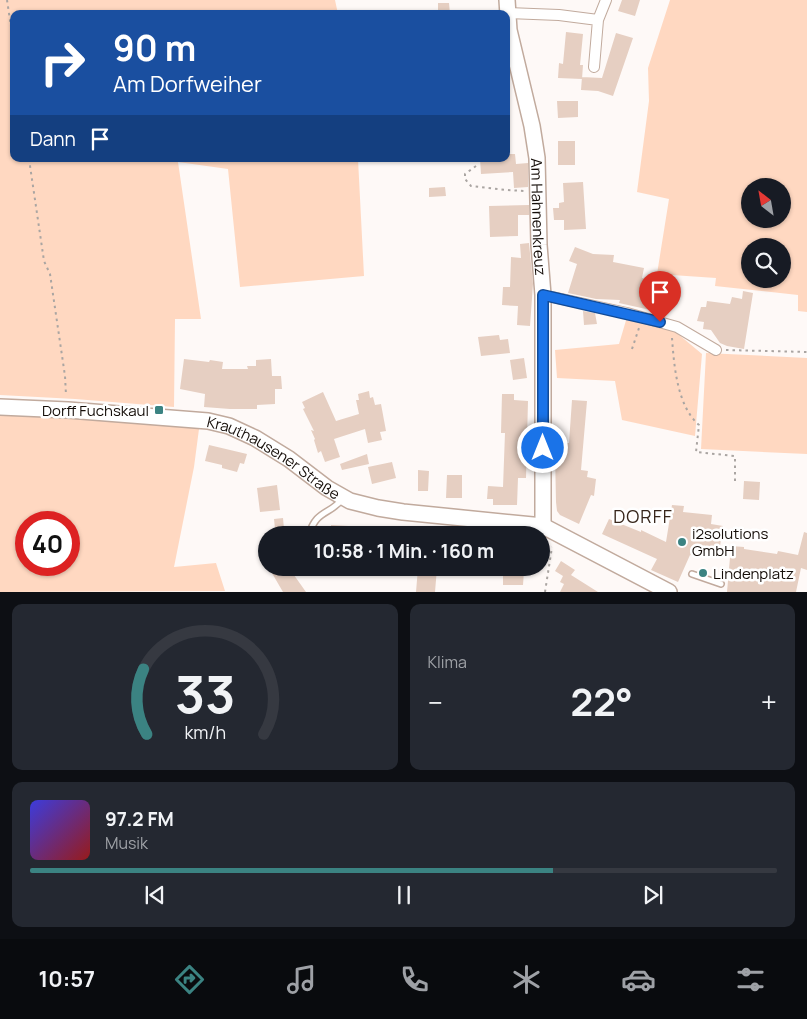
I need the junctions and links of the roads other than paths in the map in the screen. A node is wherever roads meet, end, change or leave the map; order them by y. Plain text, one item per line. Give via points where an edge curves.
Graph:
1 (606, 0) edge
2 (507, 6) edge
3 (598, 20) junction
4 (510, 34) edge
5 (594, 66) dead end
6 (543, 295) junction
7 (716, 350) road end
8 (0, 407) edge
9 (343, 498) junction
10 (312, 526) edge
11 (523, 526) edge
12 (549, 526) edge
13 (550, 530) edge
14 (692, 574) dead end
15 (721, 584) dead end
16 (670, 592) edge

1 - 3 street
2 - 3 street
3 - 5 street
4 - 6 street, Am Hahnenkreuz via 537,158
6 - 7 street via 677,327
6 - 12 street, Am Hahnenkreuz
8 - 9 street, Krauthausener Straße via 194,420 224,425 255,438
9 - 10 lane via 320,515
9 - 11 street, Krauthausener Straße via 403,512
13 - 16 street
14 - 15 lane

